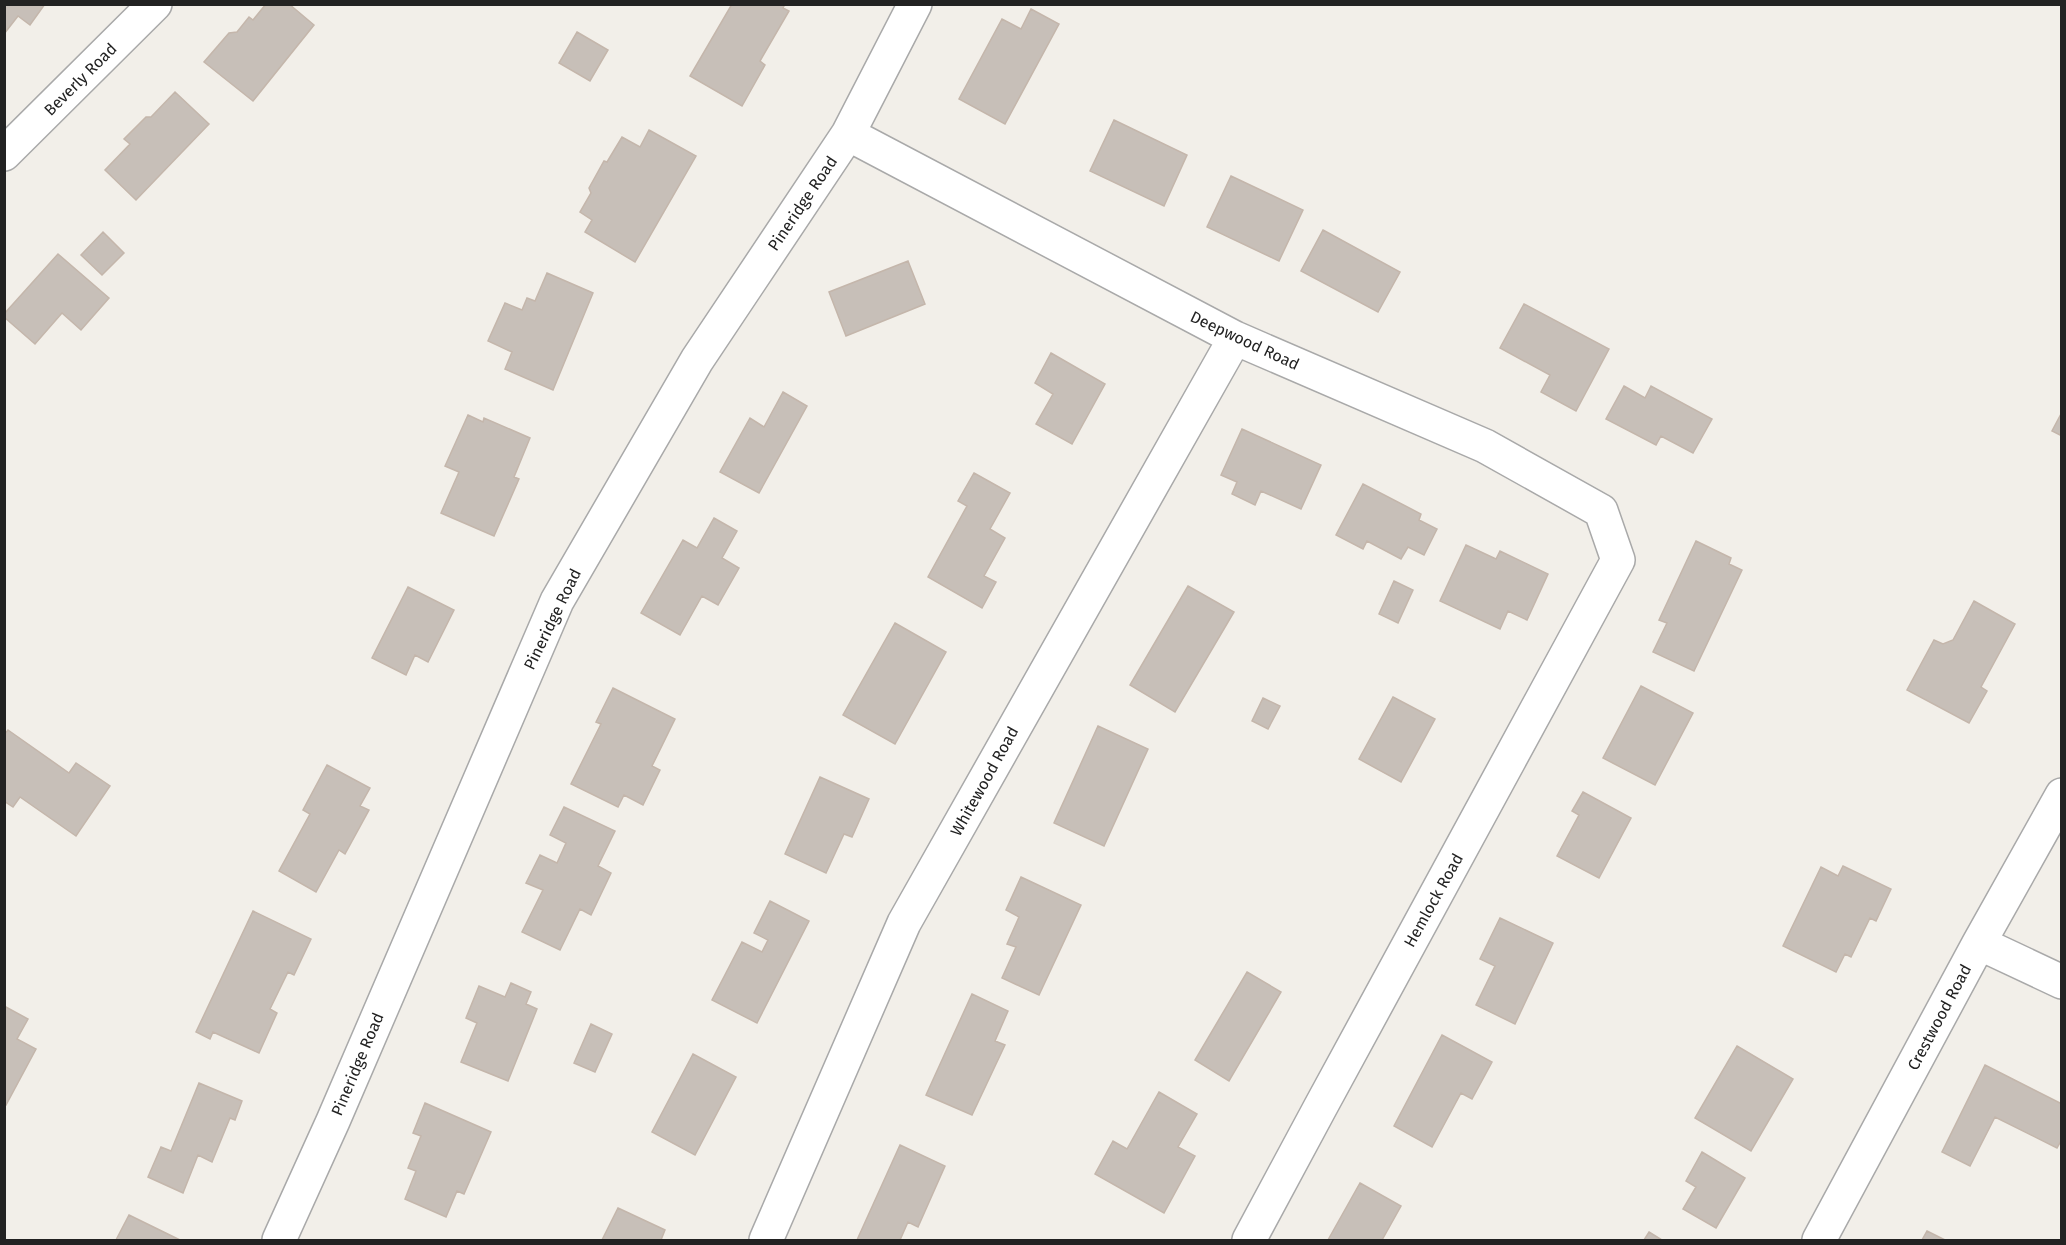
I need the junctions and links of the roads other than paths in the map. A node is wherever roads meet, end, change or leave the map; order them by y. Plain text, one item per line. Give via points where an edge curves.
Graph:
1 (155, 4) edge
2 (915, 4) edge
3 (848, 134) junction
4 (4, 154) edge
5 (1234, 338) junction
6 (1618, 560) joint
7 (2061, 795) edge
8 (1979, 943) junction
9 (2061, 982) edge
10 (279, 1240) edge
11 (766, 1240) edge
12 (1249, 1240) edge
13 (1819, 1240) edge

1 - 4 street, Beverly Road
2 - 3 street, Pineridge Road
3 - 5 street, Deepwood Road
3 - 10 street, Pineridge Road via 697,360 557,601
5 - 6 street, Deepwood Road via 1485,446 1601,511
5 - 11 street, Whitewood Road via 904,923
6 - 12 street, Hemlock Road
7 - 8 street, Crestwood Road
8 - 9 street
8 - 13 street, Crestwood Road

